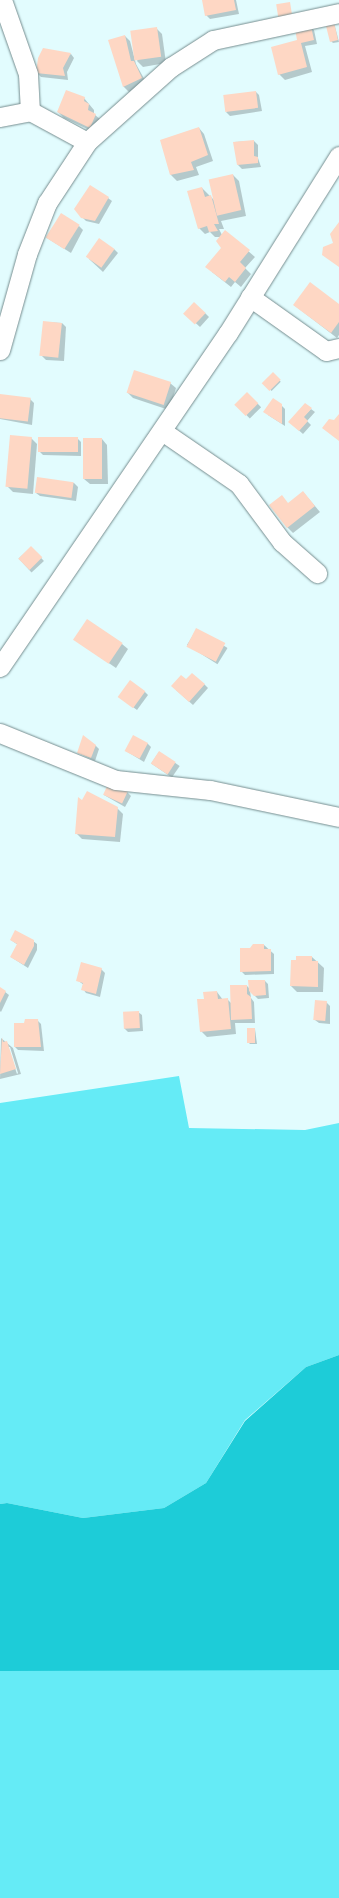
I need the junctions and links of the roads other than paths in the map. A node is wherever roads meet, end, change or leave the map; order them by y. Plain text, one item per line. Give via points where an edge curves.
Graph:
1 (2, 0) edge
2 (339, 12) edge
3 (30, 111) junction
4 (0, 117) edge
5 (87, 142) junction
6 (339, 156) edge
7 (250, 298) junction
8 (339, 348) edge
9 (0, 350) edge
10 (162, 431) junction
11 (318, 573) dead end
12 (0, 667) edge
13 (0, 733) edge
14 (339, 817) edge

1 - 3 street via 28,74
2 - 5 street via 213,40 171,67
3 - 4 street
3 - 5 street
5 - 9 street via 47,203 27,254
6 - 7 street
7 - 8 street via 326,351
7 - 10 street
10 - 11 street via 239,484 282,542
10 - 12 street
13 - 14 street via 116,780 210,790

